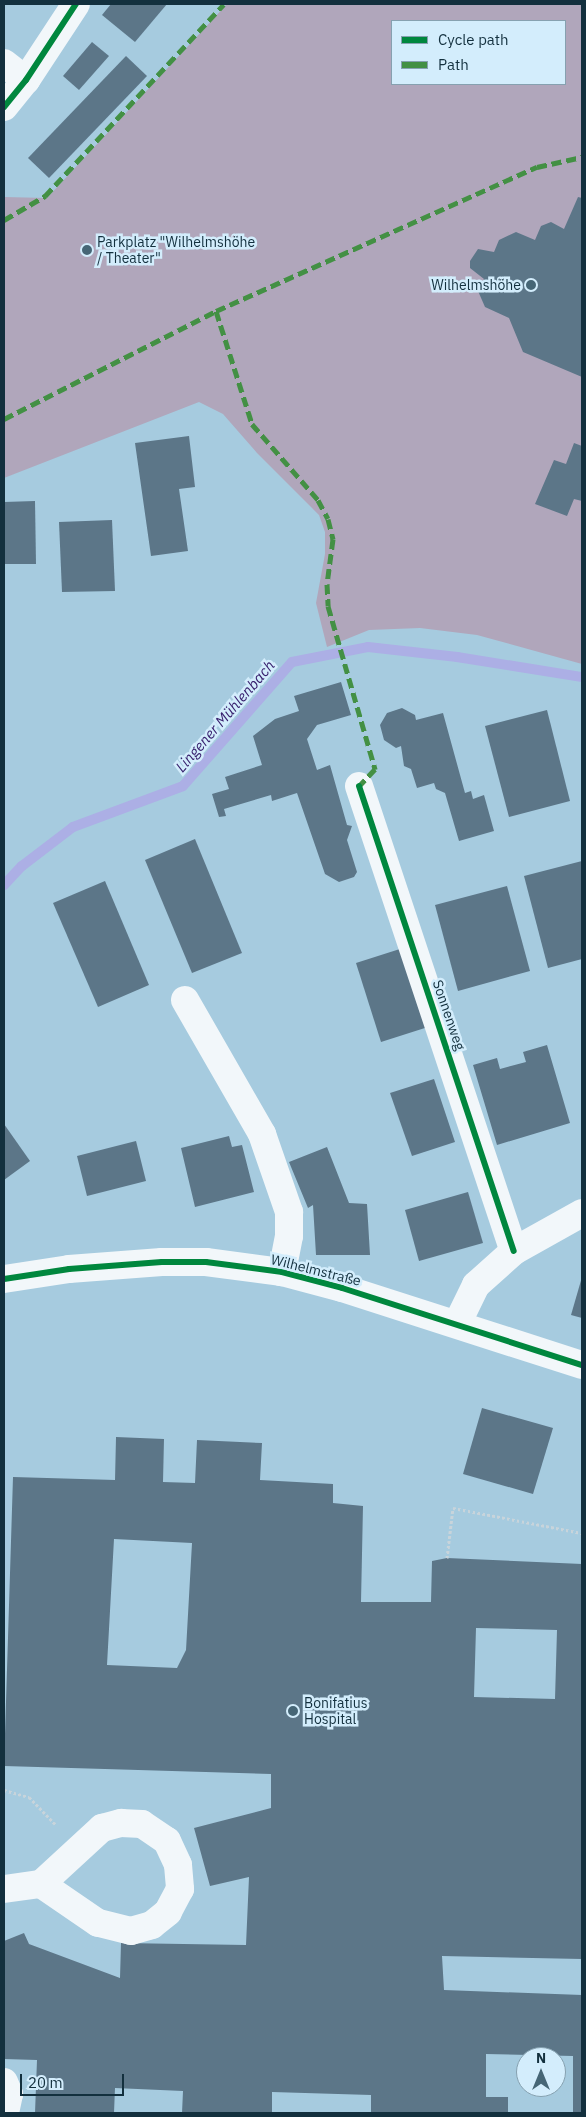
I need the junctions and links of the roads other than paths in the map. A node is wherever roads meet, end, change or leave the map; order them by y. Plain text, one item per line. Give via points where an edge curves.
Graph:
1 (76, 4) edge
2 (4, 63) edge
3 (26, 80) junction
4 (4, 107) edge
5 (359, 786) dead end
6 (184, 1000) dead end
7 (582, 1213) edge
8 (514, 1251) junction
9 (282, 1272) junction
10 (4, 1279) edge
11 (457, 1324) junction
12 (582, 1365) edge
13 (41, 1884) junction
14 (4, 1889) edge
15 (4, 2082) edge
16 (5, 2113) edge

1 - 3 street
2 - 3 street
3 - 4 street
5 - 8 street, Sonnenweg
6 - 9 street via 262,1134 288,1212
7 - 8 street
8 - 11 street via 476,1285
9 - 10 street, Wilhelmstraße via 206,1262 162,1262 69,1269
9 - 11 street, Wilhelmstraße
11 - 12 street, Wilhelmstraße
13 - 13 street via 98,1922 131,1931 152,1925 168,1912 180,1889 178,1865 167,1841 142,1824 122,1823 102,1828
13 - 14 street
15 - 16 street via 9,2094

